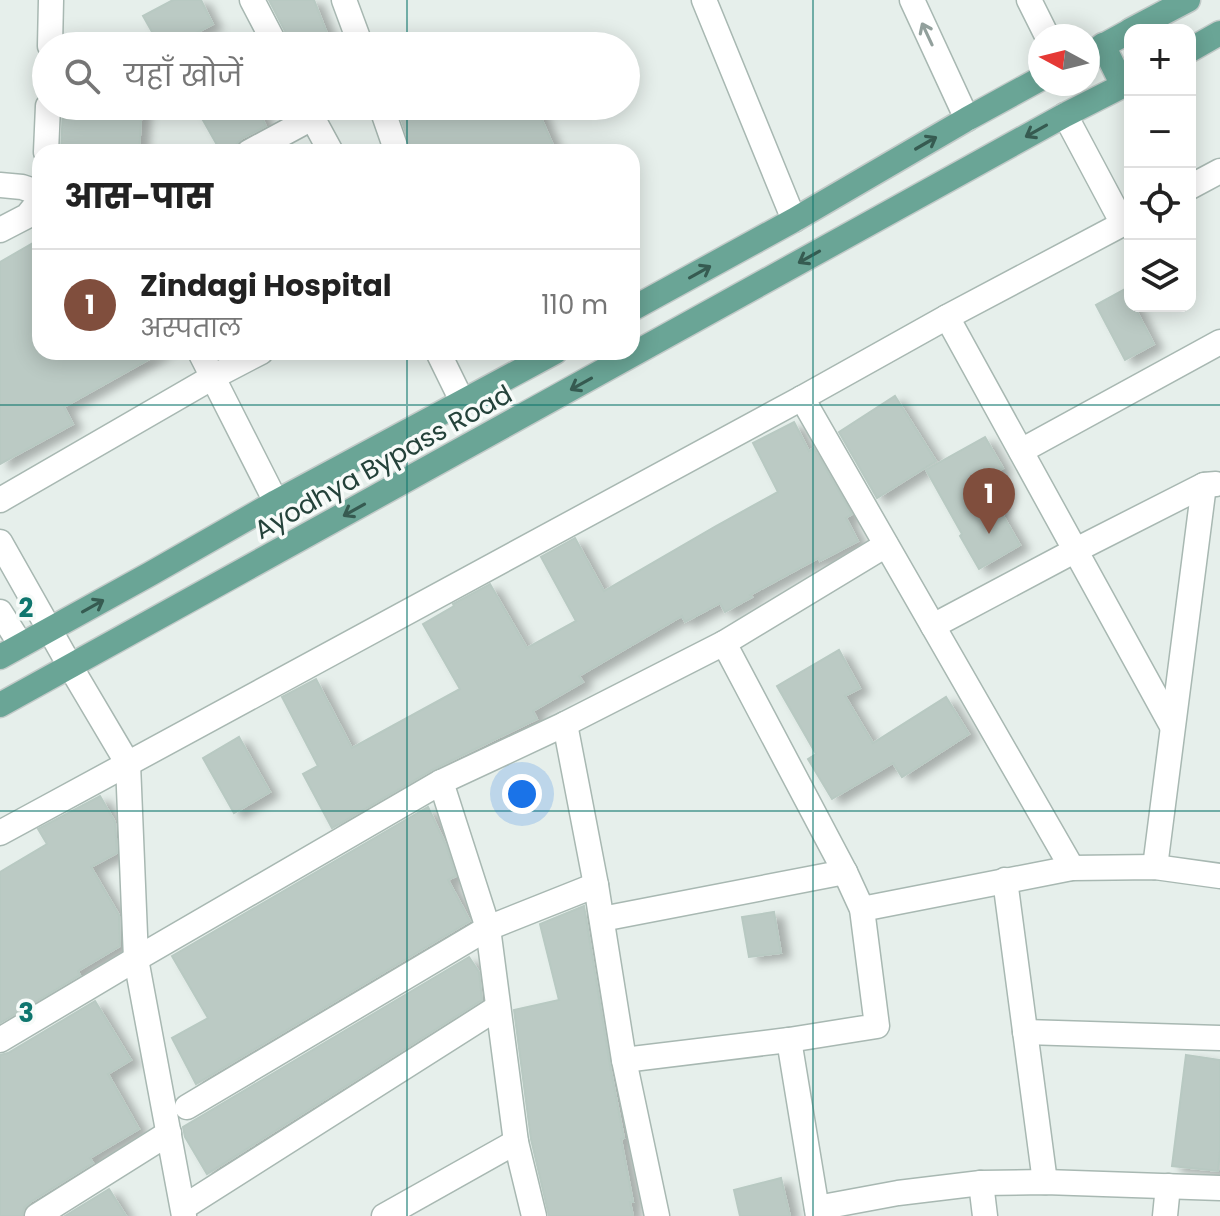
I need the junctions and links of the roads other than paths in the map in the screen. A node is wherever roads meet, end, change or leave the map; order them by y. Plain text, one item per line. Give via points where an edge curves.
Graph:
1 (51, 0) edge
2 (252, 0) edge
3 (704, 0) edge
4 (912, 0) edge
5 (1029, 0) edge
6 (1188, 0) edge
7 (1041, 24) edge
8 (1142, 24) edge
9 (50, 32) edge
10 (269, 32) edge
11 (1220, 33) edge
12 (1124, 34) edge
13 (1100, 47) edge
14 (1196, 47) edge
15 (1100, 54) edge
16 (1124, 81) edge
17 (1028, 86) edge
18 (1124, 86) edge
19 (1065, 115) junction
20 (967, 119) junction
21 (47, 120) edge
22 (297, 120) edge
23 (313, 120) edge
24 (386, 120) edge
25 (46, 144) edge
26 (261, 144) edge
27 (327, 144) edge
28 (394, 144) edge
29 (1220, 171) edge
30 (1196, 184) edge
31 (0, 185) edge
32 (32, 190) edge
33 (32, 210) edge
34 (1124, 218) edge
35 (794, 220) junction
36 (1124, 223) edge
37 (0, 230) edge
38 (640, 305) edge
39 (947, 317) junction
40 (1220, 342) edge
41 (640, 350) edge
42 (204, 360) edge
43 (246, 360) edge
44 (442, 360) edge
45 (541, 360) edge
46 (623, 360) edge
47 (213, 377) junction
48 (802, 398) junction
49 (463, 403) junction
50 (1021, 451) junction
51 (1212, 484) edge
52 (0, 500) edge
53 (276, 502) junction
54 (0, 542) edge
55 (886, 545) junction
56 (1076, 550) junction
57 (0, 612) edge
58 (933, 626) junction
59 (49, 630) junction
60 (724, 643) junction
61 (10, 651) edge
62 (70, 666) junction
63 (0, 705) edge
64 (565, 724) junction
65 (1172, 726) junction
66 (128, 764) junction
67 (441, 782) junction
68 (0, 833) edge
69 (1155, 867) junction
70 (1072, 868) junction
71 (845, 872) junction
72 (1220, 876) edge
73 (1005, 880) junction
74 (596, 885) junction
75 (862, 909) junction
76 (602, 919) junction
77 (488, 928) junction
78 (136, 959) junction
79 (497, 1008) junction
80 (1025, 1032) junction
81 (1220, 1038) edge
82 (0, 1040) edge
83 (789, 1040) junction
84 (624, 1060) junction
85 (187, 1107) dead end
86 (169, 1133) junction
87 (516, 1142) junction
88 (1045, 1182) junction
89 (981, 1183) junction
90 (1168, 1186) junction
91 (1220, 1188) edge
92 (409, 1209) edge
93 (184, 1212) edge
94 (817, 1212) edge
95 (37, 1216) edge
96 (384, 1216) edge
97 (534, 1216) edge
98 (657, 1216) edge
99 (985, 1216) edge
100 (1165, 1216) edge

1 - 9 street
2 - 10 street
3 - 35 street
20 -> 4 street
5 - 7 street
6 - 8 main road
11 - 14 main road
12 - 13 main road
15 - 16 main road
17 - 20 main road
18 - 19 main road, Ayodhya Bypass Road
19 - 34 street
19 -> 41 main road, Ayodhya Bypass Road
35 -> 20 main road
21 - 25 street
22 - 26 street
23 - 27 street
24 - 28 street
29 - 30 street
31 - 32 street
33 - 37 street
38 -> 35 main road
36 - 39 street
39 - 48 street
39 - 50 street
40 - 50 street
42 - 47 street
43 - 47 street
44 - 49 street
45 - 49 main road, Ayodhya Bypass Road
46 -> 62 main road, Ayodhya Bypass Road
47 - 52 street
47 - 53 street
48 - 55 street
48 - 66 street
49 - 53 main road, Ayodhya Bypass Road
50 - 56 street
51 - 56 street
51 - 65 street
59 -> 53 main road, Ayodhya Bypass Road
54 - 59 street
55 - 58 street
55 - 60 street
56 - 58 street
56 - 65 street
57 - 61 street
58 - 70 street
59 - 61 main road, Ayodhya Bypass Road
59 - 62 street
60 - 64 street
60 - 71 street
62 - 63 main road, Ayodhya Bypass Road
62 - 66 street
64 - 67 street
64 - 74 street
65 - 69 street
66 - 68 street
66 - 78 street
67 - 77 street
67 - 78 street
69 - 70 street
69 - 72 street
70 - 73 street
71 - 75 street
71 - 76 street
73 - 75 street
73 - 80 street
74 - 76 street
74 - 77 street
75 - 83 street via 877,1026
76 - 84 street
77 - 79 street
77 - 85 street
78 - 82 street
78 - 86 street
79 - 87 street
79 - 93 street
80 - 81 street
80 - 88 street
83 - 84 street
83 - 94 street
84 - 98 street
86 - 93 street
86 - 95 street
87 - 92 street
87 - 97 street
88 - 89 street
88 - 90 street
89 - 94 street via 898,1193
89 - 99 street
90 - 91 street
90 - 100 street
92 - 96 street

